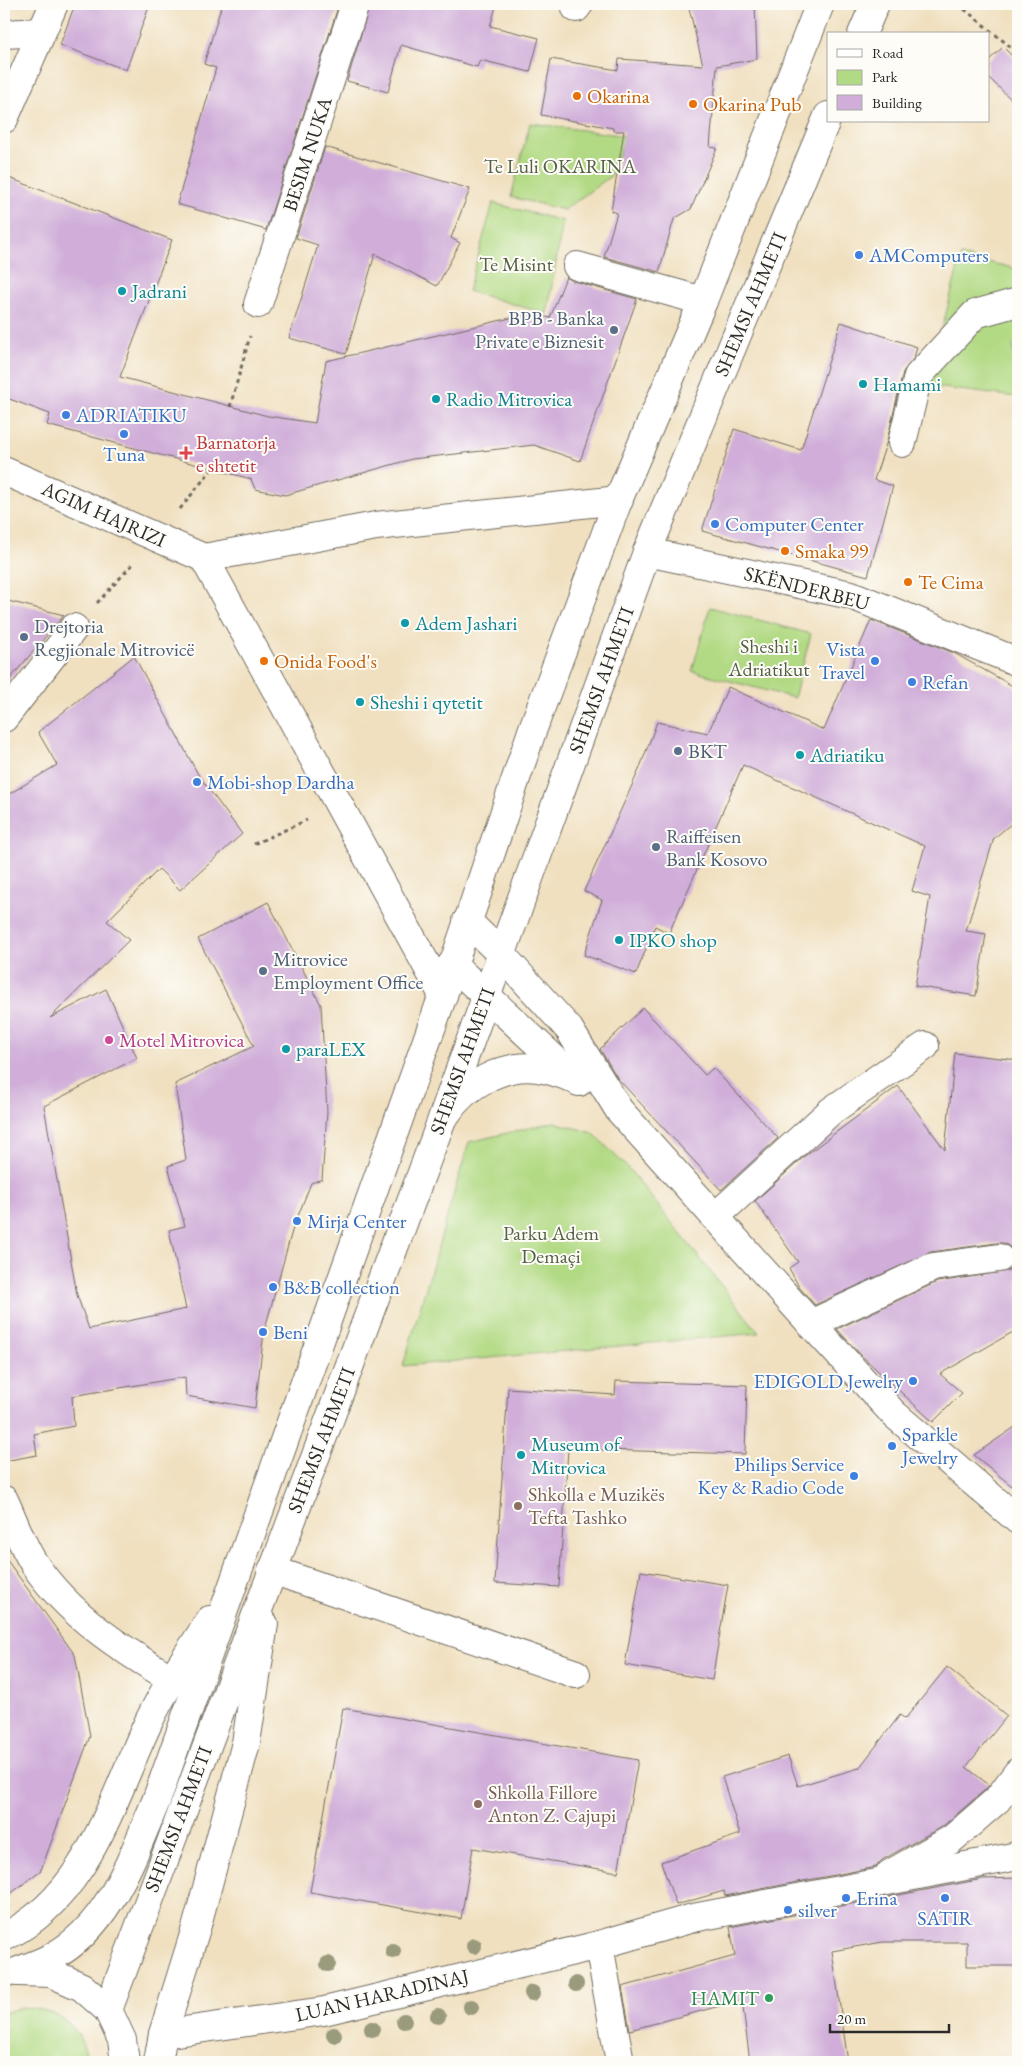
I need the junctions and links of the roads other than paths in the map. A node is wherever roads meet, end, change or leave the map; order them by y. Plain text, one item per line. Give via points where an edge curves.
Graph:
1 (54, 4) edge
2 (355, 4) edge
3 (820, 4) edge
4 (41, 32) junction
5 (4, 34) edge
6 (827, 118) edge
7 (4, 119) edge
8 (577, 266) dead end
9 (703, 301) junction
10 (1018, 302) edge
11 (258, 304) road end
12 (902, 442) dead end
13 (4, 470) edge
14 (619, 500) junction
15 (647, 552) junction
16 (204, 558) junction
17 (74, 628) dead end
18 (1018, 662) edge
19 (4, 718) edge
20 (467, 921) junction
21 (500, 953) junction
22 (452, 964) junction
23 (486, 992) junction
24 (443, 995) junction
25 (925, 1046) dead end
26 (574, 1078) junction
27 (619, 1110) junction
28 (438, 1130) junction
29 (714, 1217) junction
30 (1000, 1258) dead end
31 (811, 1324) junction
32 (4, 1500) edge
33 (1018, 1520) edge
34 (272, 1570) junction
35 (236, 1578) junction
36 (576, 1674) dead end
37 (172, 1679) junction
38 (1018, 1772) edge
39 (1018, 1856) edge
40 (866, 1886) junction
41 (4, 1937) edge
42 (599, 1945) junction
43 (10, 1973) edge
44 (108, 2010) junction
45 (163, 2034) junction
46 (125, 2062) edge
47 (158, 2062) edge
48 (620, 2062) edge

1 - 4 street
2 - 11 street, BESIM NUKA
3 - 9 street, SHEMSI AHMETI
4 - 5 street
4 - 7 street
6 - 15 street, SHEMSI AHMETI
8 - 9 street
9 - 14 street, SHEMSI AHMETI
10 - 12 street via 975,314 918,376
13 - 16 street, AGIM HAJRIZI
14 - 16 street via 376,526
14 - 20 street, SHEMSI AHMETI via 532,731
15 - 18 street, SKËNDERBEU via 851,594
15 - 21 street, SHEMSI AHMETI
16 - 24 street
17 - 19 street
20 - 21 street
20 - 22 street, SHEMSI AHMETI
21 - 23 street, SHEMSI AHMETI
21 - 27 street via 568,1029
22 - 23 street
22 - 24 street, SHEMSI AHMETI
23 - 26 street
23 - 28 street, SHEMSI AHMETI
24 - 35 street, SHEMSI AHMETI
25 - 29 street via 831,1111
26 - 27 street
26 - 28 street via 535,1067 505,1071 469,1090 448,1111
27 - 29 street
28 - 34 street, SHEMSI AHMETI
29 - 31 street
30 - 31 street via 933,1267
31 - 33 street via 894,1414
32 - 37 street via 35,1565 66,1600 110,1640
34 - 36 street
34 - 44 street, SHEMSI AHMETI
34 - 45 street via 246,1743 197,1925
35 - 37 street
35 - 43 street, SHEMSI AHMETI via 156,1801 106,1909 81,1936 52,1957
37 - 41 street via 150,1720 99,1835 76,1876 44,1912
38 - 40 street, LUAN HARADINAJ via 997,1800 952,1839
39 - 40 street, LUAN HARADINAJ
40 - 42 street, LUAN HARADINAJ via 692,1918
42 - 45 street, LUAN HARADINAJ via 324,2012
42 - 48 street
43 - 44 street via 51,1973 82,1987
44 - 46 street via 122,2040
45 - 47 street

